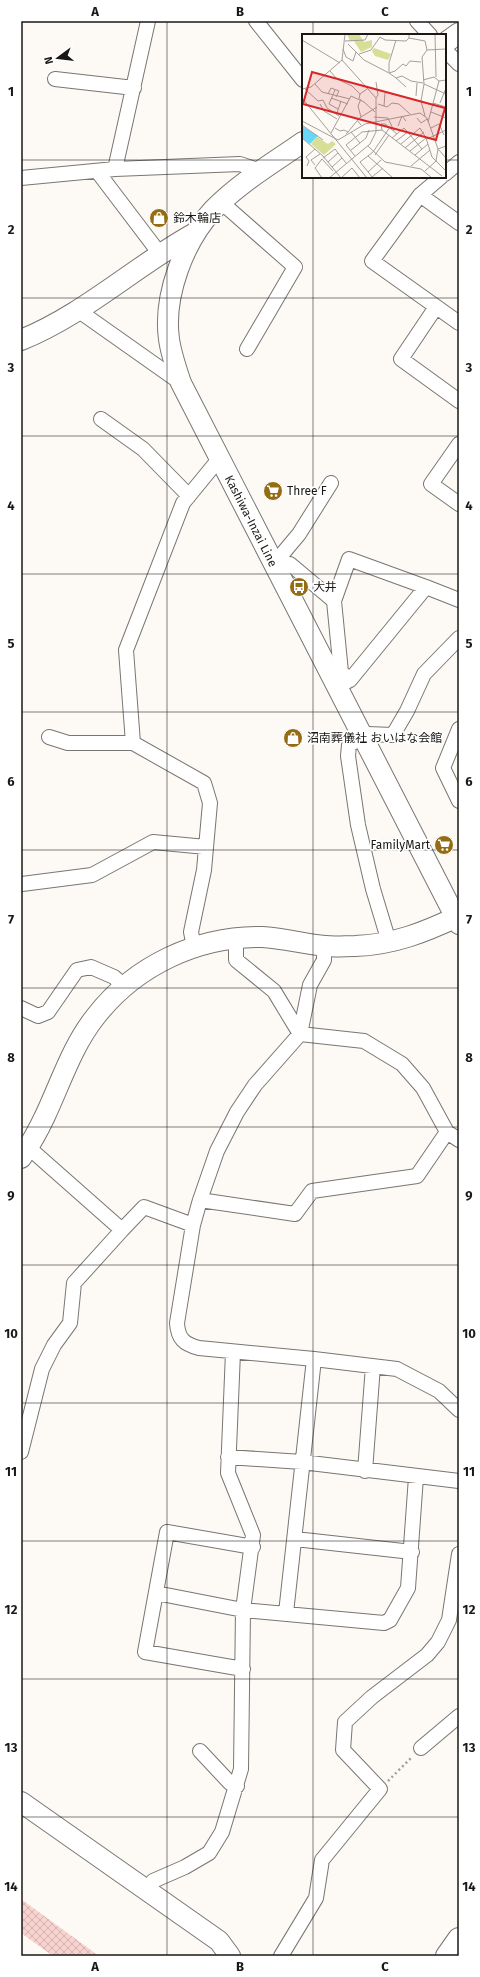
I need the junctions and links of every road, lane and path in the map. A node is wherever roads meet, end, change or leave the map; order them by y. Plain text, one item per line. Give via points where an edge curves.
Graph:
1 (148, 21) edge
2 (256, 21) edge
3 (417, 21) edge
4 (429, 34) edge
5 (459, 34) edge
6 (446, 42) edge
7 (446, 51) edge
8 (459, 64) edge
9 (55, 79) dead end
10 (302, 79) edge
11 (134, 88) junction
12 (302, 143) edge
13 (459, 162) edge
14 (115, 169) junction
15 (97, 171) junction
16 (260, 171) junction
17 (446, 173) edge
18 (21, 178) edge
19 (440, 178) edge
20 (420, 195) junction
21 (221, 202) junction
22 (459, 223) edge
23 (194, 233) junction
24 (160, 254) junction
25 (436, 307) junction
26 (79, 310) junction
27 (459, 323) edge
28 (21, 340) edge
29 (247, 349) dead end
30 (181, 383) junction
31 (459, 401) edge
32 (101, 419) dead end
33 (459, 444) edge
34 (219, 459) junction
35 (331, 483) dead end
36 (189, 496) junction
37 (459, 504) edge
38 (273, 565) junction
39 (426, 587) junction
40 (459, 600) edge
41 (334, 601) junction
42 (459, 638) edge
43 (343, 684) junction
44 (459, 729) edge
45 (49, 737) dead end
46 (362, 738) junction
47 (133, 743) junction
48 (459, 801) edge
49 (206, 847) junction
50 (22, 884) edge
51 (458, 919) edge
52 (236, 938) junction
53 (389, 942) junction
54 (324, 946) junction
55 (194, 947) junction
56 (124, 986) junction
57 (21, 1008) edge
58 (300, 1034) junction
59 (447, 1132) junction
60 (459, 1140) edge
61 (25, 1152) edge
62 (200, 1200) junction
63 (193, 1225) junction
64 (122, 1230) junction
65 (232, 1352) junction
66 (314, 1359) junction
67 (373, 1366) junction
68 (459, 1410) edge
69 (21, 1452) edge
70 (228, 1457) junction
71 (302, 1462) junction
72 (365, 1471) junction
73 (416, 1477) junction
74 (459, 1481) edge
75 (295, 1539) junction
76 (252, 1546) junction
77 (412, 1552) junction
78 (459, 1554) edge
79 (456, 1591) edge
80 (156, 1593) junction
81 (243, 1610) junction
82 (286, 1613) junction
83 (243, 1670) junction
84 (459, 1716) edge
85 (421, 1748) joint
86 (200, 1751) dead end
87 (237, 1786) junction
88 (380, 1789) junction
89 (21, 1802) edge
90 (147, 1890) junction
91 (459, 1939) edge
92 (230, 1956) edge
93 (281, 1956) edge
94 (447, 1956) edge

1 - 11 street
2 - 10 street
3 - 4 street
5 - 6 street
7 - 8 street
9 - 11 street
11 - 14 street
12 - 16 street, Kashiwa-Inzai Line
13 - 17 street
14 - 15 street
14 - 16 street via 240,164
15 - 18 street
15 - 24 street
16 - 21 street, Kashiwa-Inzai Line
19 - 20 street
20 - 22 street
20 - 25 street via 372,261
21 - 23 street, Kashiwa-Inzai Line
21 - 29 street via 295,267
23 - 24 street
23 - 30 street, Kashiwa-Inzai Line via 177,273 168,317 169,337
24 - 26 street
25 - 27 street
25 - 31 street via 401,359
26 - 28 street
26 - 30 street
30 - 34 street, Kashiwa-Inzai Line
32 - 36 street via 143,449
33 - 37 street via 431,484
34 - 36 street
34 - 38 street, Kashiwa-Inzai Line
35 - 38 street via 299,534
36 - 47 street via 183,503 126,650
38 - 41 street via 290,564
38 - 43 street, Kashiwa-Inzai Line
39 - 40 street
39 - 41 street via 349,559
39 - 43 street
41 - 43 street
42 - 46 street via 424,674 393,735 367,734
43 - 46 street, Kashiwa-Inzai Line
44 - 48 street via 443,768
45 - 47 street via 68,743
46 - 51 street, Kashiwa-Inzai Line
46 - 53 street via 349,745 348,756 358,825
47 - 49 street via 204,783 210,803
49 - 50 street via 153,842 92,875
49 - 55 street via 204,870 191,932
51 - 53 street
52 - 54 street via 277,938
52 - 55 street
52 - 58 street via 236,960 274,991
53 - 54 street
54 - 58 street via 324,960 310,985
55 - 56 street via 154,965
56 - 57 street via 114,977 91,967 77,970 48,1012 38,1016
56 - 61 street via 95,1016 78,1042
58 - 59 street via 364,1041 402,1064 423,1088
58 - 62 street via 268,1068 237,1112 217,1151
59 - 60 street
59 - 62 street via 417,1176 312,1190 295,1214
61 - 64 street
62 - 63 street
63 - 64 street via 144,1207
63 - 65 street via 177,1323 178,1333 189,1345
64 - 69 street via 74,1283 70,1323 42,1369
65 - 66 street
65 - 70 street
66 - 67 street
66 - 71 street
67 - 68 street via 404,1373 438,1391
67 - 72 street
70 - 71 street
70 - 76 street via 228,1474 253,1535
71 - 72 street
71 - 75 street
72 - 73 street
73 - 74 street
73 - 77 street
75 - 77 street
75 - 82 street
76 - 80 street via 166,1532
76 - 81 street
77 - 82 street via 408,1588 390,1620 384,1623
78 - 79 street
79 - 88 street via 449,1620 438,1642 426,1655 372,1697 345,1722 343,1750
80 - 81 street
80 - 83 street via 145,1652
81 - 82 street
81 - 83 street
83 - 87 street via 241,1769
84 - 85 street
85 - 88 path
86 - 87 street via 230,1783
87 - 90 street via 222,1832 209,1853 186,1867 153,1881
88 - 93 street via 322,1860 316,1898
89 - 90 street
90 - 92 street via 219,1941
91 - 94 highway

